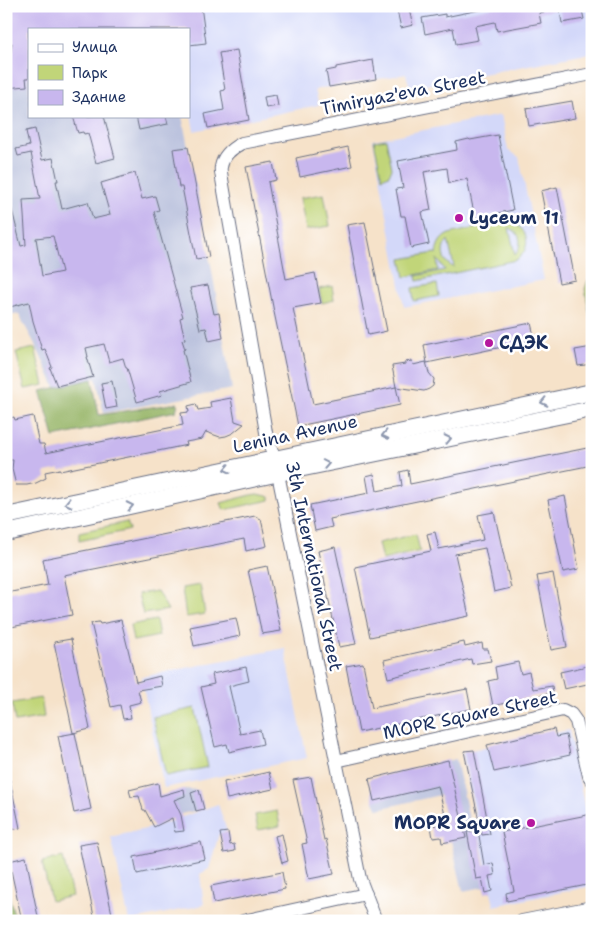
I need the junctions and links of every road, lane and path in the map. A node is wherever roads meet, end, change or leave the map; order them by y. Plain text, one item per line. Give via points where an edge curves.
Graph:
1 (592, 74) edge
2 (225, 157) joint
3 (592, 392) edge
4 (592, 409) edge
5 (277, 467) junction
6 (6, 516) edge
7 (6, 533) edge
8 (336, 761) junction
9 (592, 780) edge
10 (366, 894) junction
11 (592, 908) edge
12 (244, 921) edge
13 (376, 921) edge
14 (522, 921) edge

1 - 2 street, Timiryaz'eva Street via 242,143
2 - 5 street, 3th International Street via 221,167 222,179 267,438
3 -> 5 main road, Lenina Avenue
5 -> 4 main road, Lenina Avenue
5 -> 6 main road, Lenina Avenue
7 -> 5 main road, Lenina Avenue
5 - 8 street, 3th International Street
8 - 9 street, MOPR Square Street via 564,710 576,721
8 - 10 street, 3th International Street via 360,879
10 - 12 street
10 - 13 street, 3th International Street
11 - 14 street

